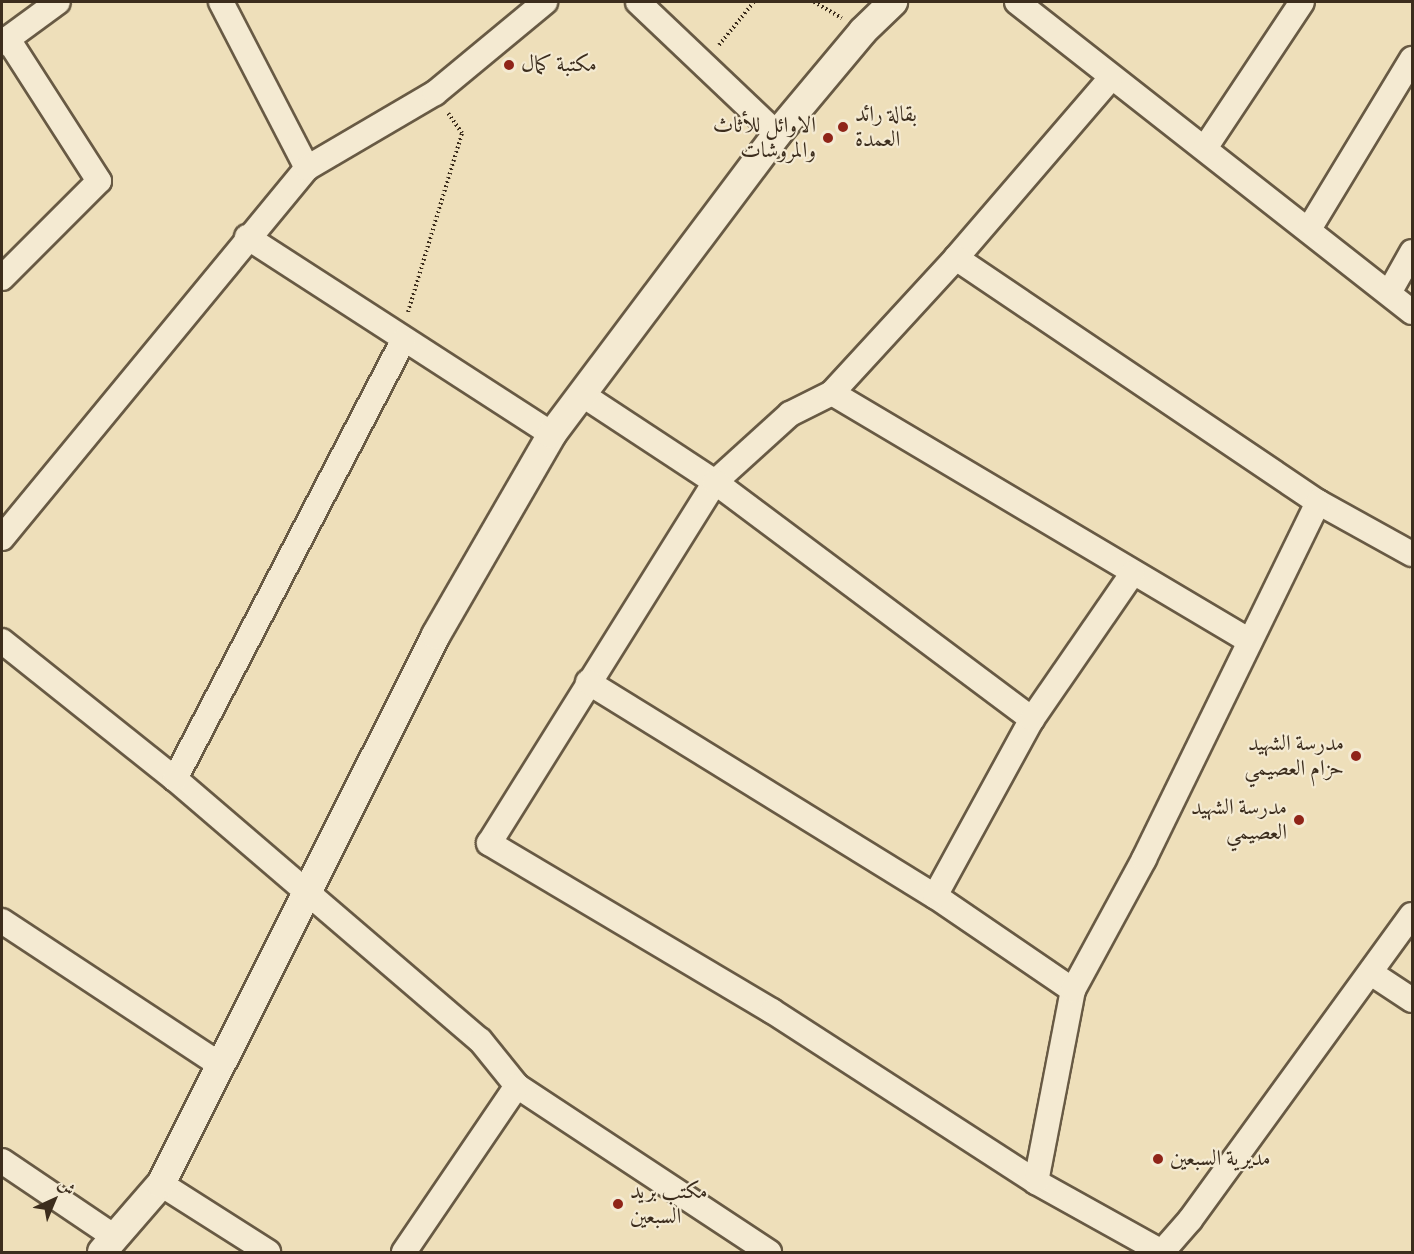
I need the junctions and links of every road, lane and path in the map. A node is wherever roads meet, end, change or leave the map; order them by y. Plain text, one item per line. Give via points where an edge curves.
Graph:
1 (58, 2) edge
2 (221, 2) edge
3 (545, 2) edge
4 (638, 2) edge
5 (754, 2) edge
6 (893, 2) edge
7 (1017, 2) edge
8 (1302, 2) edge
9 (5, 41) edge
10 (1413, 59) edge
11 (704, 64) junction
12 (1110, 79) junction
13 (435, 93) junction
14 (777, 134) junction
15 (1205, 148) junction
16 (307, 168) junction
17 (1309, 229) junction
18 (247, 237) junction
19 (1413, 252) edge
20 (956, 258) junction
21 (2, 278) edge
22 (1389, 292) junction
23 (1413, 312) edge
24 (404, 340) junction
25 (832, 393) junction
26 (583, 394) junction
27 (552, 434) junction
28 (715, 482) junction
29 (1318, 502) junction
30 (2, 538) edge
31 (1413, 554) edge
32 (1132, 574) junction
33 (2, 641) edge
34 (1250, 641) junction
35 (588, 682) junction
36 (1032, 719) junction
37 (175, 779) junction
38 (308, 895) junction
39 (935, 896) junction
40 (1413, 915) edge
41 (2, 921) edge
42 (1371, 973) junction
43 (1073, 990) junction
44 (1413, 1000) edge
45 (222, 1066) junction
46 (517, 1086) junction
47 (2, 1161) edge
48 (1036, 1182) junction
49 (160, 1184) junction
50 (108, 1244) edge
51 (268, 1252) edge
52 (404, 1252) edge
53 (769, 1252) edge
54 (1162, 1252) edge

1 - 9 street
2 - 16 street
3 - 13 street
4 - 11 street
5 - 11 path
6 - 14 street via 863,31
7 - 12 street
8 - 15 street
9 - 21 street via 99,181
10 - 17 street
11 - 14 street
12 - 15 street
12 - 20 street
13 - 16 street
13 - 24 path via 462,133 407,314
14 - 26 street
15 - 17 street
16 - 18 street
17 - 22 street
18 - 24 street
18 - 30 street
19 - 22 street
20 - 25 street
20 - 29 street
22 - 23 street
24 - 27 street
24 - 37 street
25 - 28 street via 790,414
25 - 32 street
26 - 27 street
26 - 28 street
27 - 38 street via 436,635
28 - 35 street
28 - 36 street
29 - 31 street
29 - 34 street
32 - 34 street
32 - 36 street
33 - 37 street
34 - 43 street via 1144,859
35 - 39 street
35 - 48 street via 489,843 772,1011
36 - 39 street
37 - 38 street
38 - 45 street
38 - 46 street via 480,1041
39 - 43 street
40 - 42 street
41 - 45 street
42 - 44 street
42 - 54 street
43 - 48 street
45 - 49 street
46 - 52 street
46 - 53 street
47 - 50 street
48 - 54 street
49 - 50 street
49 - 51 street

